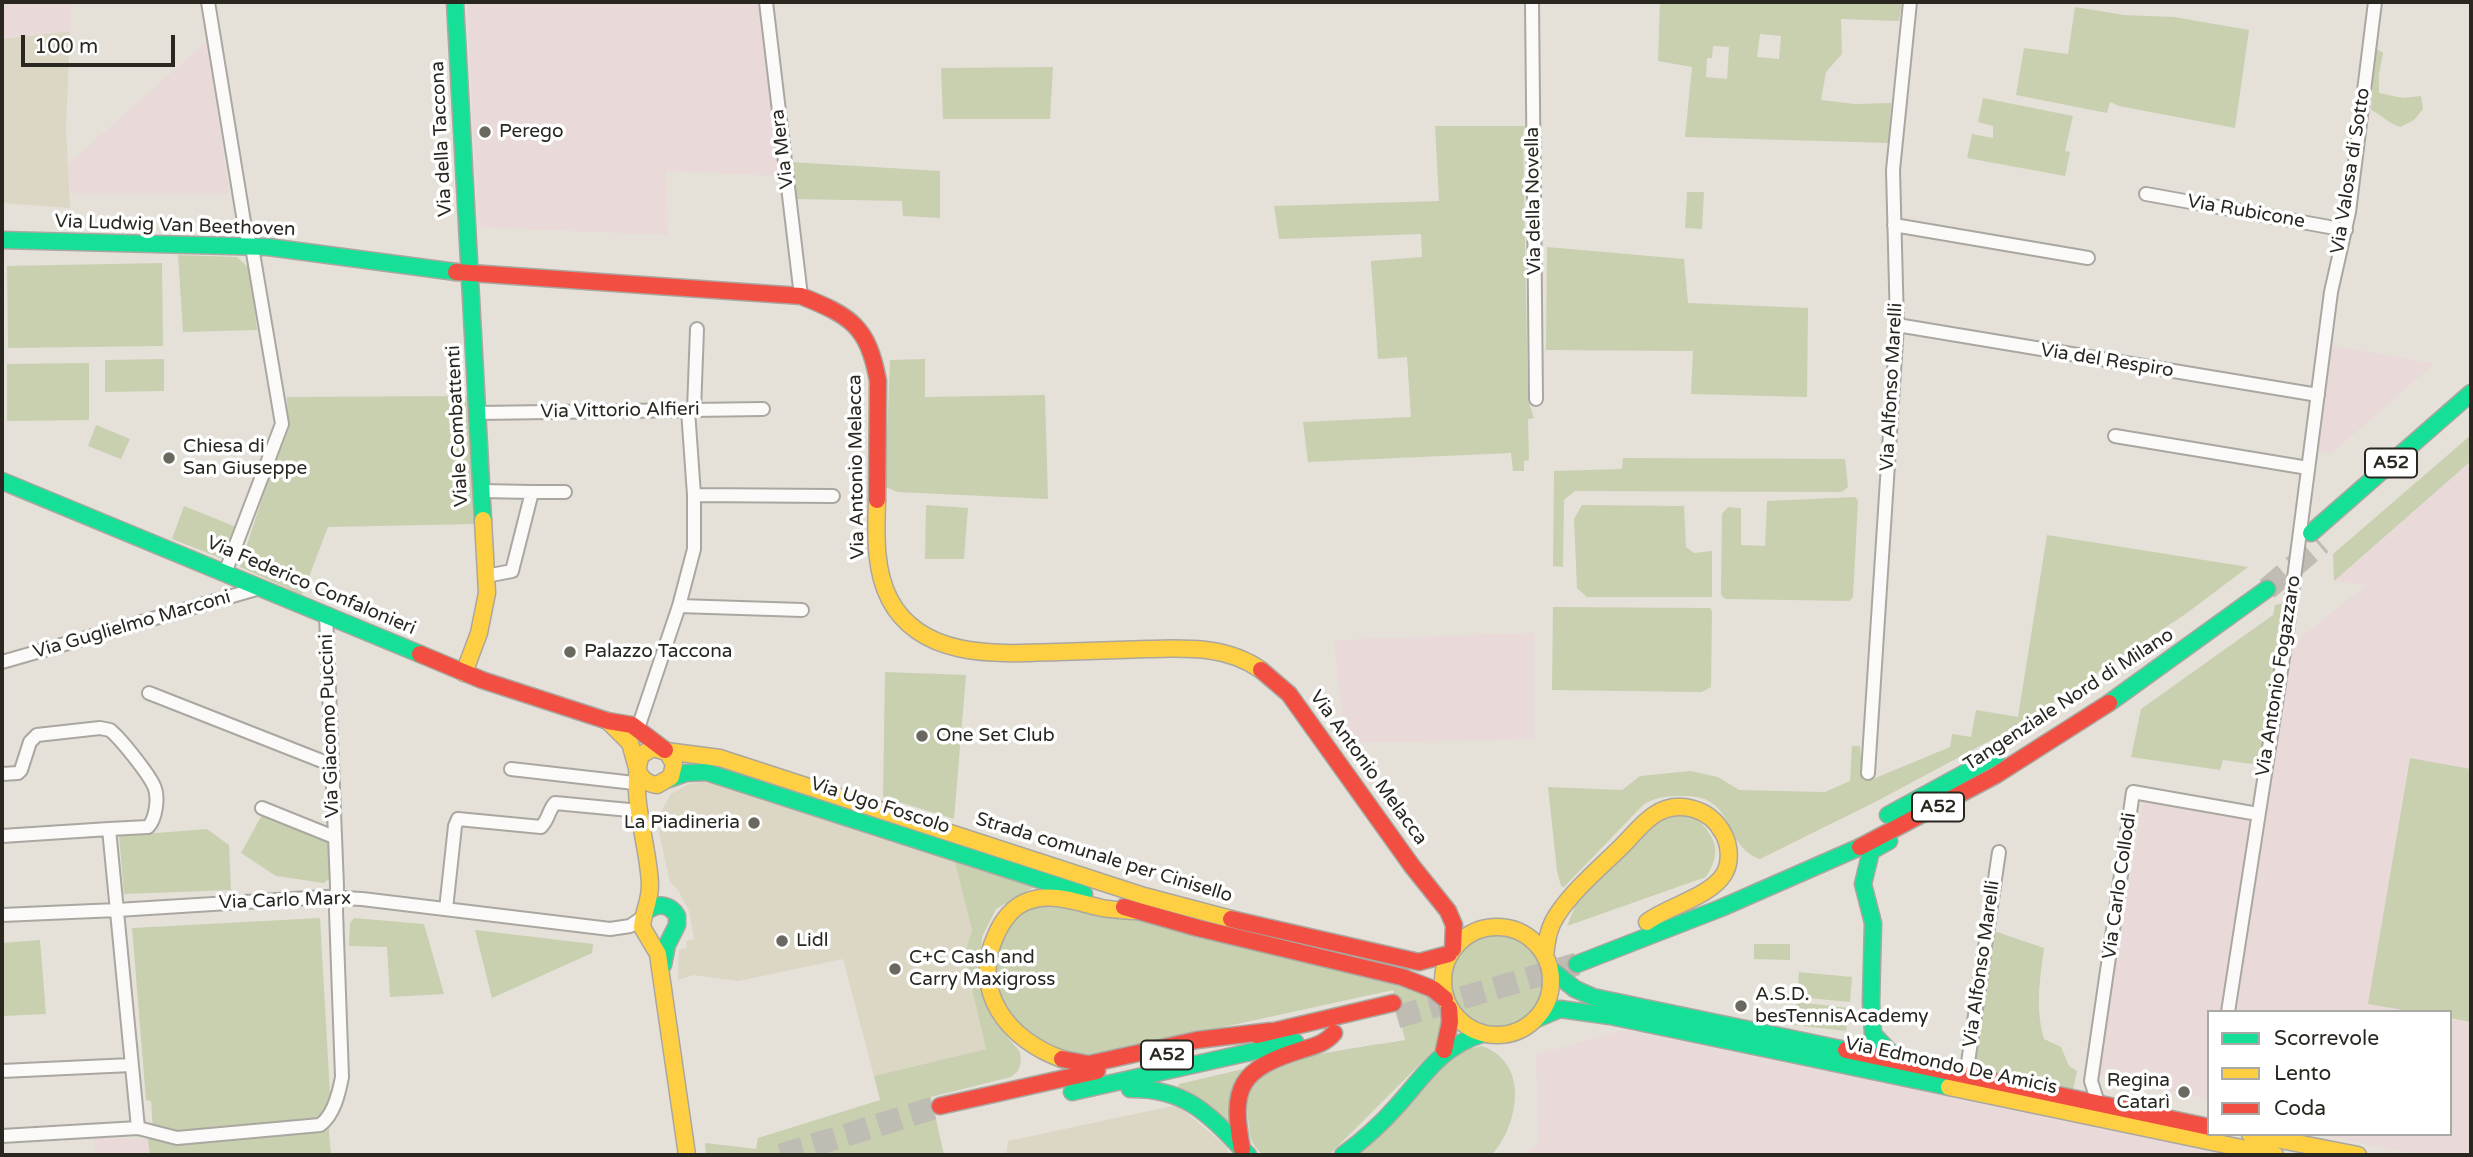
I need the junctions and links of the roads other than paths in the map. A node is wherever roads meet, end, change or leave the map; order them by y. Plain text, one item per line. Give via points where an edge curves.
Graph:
1 (208, 2) edge
2 (455, 2) edge
3 (766, 2) edge
4 (1532, 2) edge
5 (1910, 2) edge
6 (2375, 2) edge
7 (2146, 194) dead end
8 (1894, 225) junction
9 (2346, 230) junction
10 (2, 240) edge
11 (251, 247) junction
12 (2088, 258) dead end
13 (471, 274) junction
14 (801, 296) junction
15 (1897, 325) junction
16 (697, 329) dead end
17 (2325, 340) joint
18 (2471, 393) edge
19 (2318, 395) junction
20 (1536, 400) dead end
21 (762, 408) dead end
22 (691, 410) junction
23 (2471, 411) edge
24 (478, 413) junction
25 (2115, 436) dead end
26 (2308, 468) junction
27 (2, 481) edge
28 (482, 491) junction
29 (532, 492) junction
30 (565, 492) dead end
31 (694, 495) junction
32 (833, 496) dead end
33 (225, 573) junction
34 (486, 576) junction
35 (261, 587) junction
36 (678, 607) junction
37 (803, 610) dead end
38 (326, 615) junction
39 (2, 663) edge
40 (464, 673) junction
41 (149, 693) dead end
42 (608, 721) junction
43 (638, 728) junction
44 (666, 750) junction
45 (332, 765) junction
46 (511, 769) dead end
47 (1868, 773) dead end
48 (2, 774) edge
49 (650, 778) junction
50 (1955, 798) junction
51 (262, 808) dead end
52 (640, 811) junction
53 (2258, 814) junction
54 (644, 829) junction
55 (109, 830) junction
56 (2, 836) edge
57 (334, 837) junction
58 (1999, 852) dead end
59 (650, 882) junction
60 (337, 897) junction
61 (446, 909) junction
62 (671, 909) junction
63 (117, 911) junction
64 (1135, 911) junction
65 (1448, 911) junction
66 (646, 914) junction
67 (2, 915) edge
68 (1647, 922) junction
69 (1489, 927) junction
70 (610, 929) junction
71 (657, 939) junction
72 (1451, 952) junction
73 (1547, 962) junction
74 (1447, 1004) junction
75 (2228, 1010) edge
76 (1536, 1019) junction
77 (1270, 1031) junction
78 (1334, 1033) junction
79 (1482, 1034) junction
80 (1444, 1050) junction
81 (131, 1065) junction
82 (1925, 1067) junction
83 (2, 1072) edge
84 (1966, 1076) junction
85 (1093, 1088) junction
86 (2098, 1103) junction
87 (138, 1128) junction
88 (2, 1136) edge
89 (2260, 1136) edge
90 (2212, 1140) edge
91 (1245, 1152) edge
92 (687, 1155) edge
93 (1343, 1155) edge
94 (2275, 1155) edge
95 (2358, 1155) edge

1 - 11 street
2 - 13 main road, Via della Taccona
3 - 14 street, Via Mera
4 - 20 street, Via della Novella
5 - 8 street, Via Alfonso Marelli via 1893,170
6 - 9 street, Via Valosa di Sotto
7 - 9 street, Via Rubicone
8 - 12 street
8 - 15 street, Via Alfonso Marelli
9 - 17 street, Via Valosa di Sotto via 2332,284
10 - 11 main road, Via Ludwig Van Beethoven
11 - 13 main road, Via Ludwig Van Beethoven
11 - 33 street via 282,424
13 - 14 main road, Via Antonio Melacca
13 - 24 main road, Viale Combattenti
14 - 65 main road, Via Antonio Melacca via 838,310 867,339 873,356 878,381 877,547 882,582 911,625 924,636 970,653 1195,649 1213,650 1255,666 1301,708
15 - 19 street, Via del Respiro
15 - 47 street, Via Alfonso Marelli
16 - 22 street
17 - 19 street, Via Antonio Fogazzaro
18 - 23 main road, A52 via 2316,538
19 - 26 street, Via Antonio Fogazzaro
21 - 22 street, Via Vittorio Alfieri
22 - 24 street, Via Vittorio Alfieri
22 - 31 street
24 - 28 main road, Viale Combattenti
25 - 26 street
26 - 53 street, Via Antonio Fogazzaro
27 - 33 main road, Via Federico Confalonieri
28 - 29 street
28 - 34 main road, Viale Combattenti
29 - 30 street
29 - 34 street via 512,571
31 - 32 street
31 - 36 street via 694,549
33 - 35 main road, Via Federico Confalonieri
34 - 40 main road, Viale Combattenti via 486,604
35 - 38 main road, Via Federico Confalonieri
35 - 39 street, Via Guglielmo Marconi
36 - 37 street
36 - 43 street
38 - 40 main road, Via Federico Confalonieri
38 - 45 street, Via Giacomo Puccini
40 - 42 main road, Via Federico Confalonieri
41 - 45 street
42 - 43 main road, Via Federico Confalonieri
42 - 49 main road, Via Federico Confalonieri via 630,743
43 - 44 main road, Via Federico Confalonieri
44 - 49 main road via 674,772
44 - 49 main road via 656,747 638,759
44 - 72 main road, Strada comunale per Cinisello via 707,755 752,768 1198,911 1419,962
45 - 57 street, Via Giacomo Puccini
46 - 49 street
48 - 55 street via 18,773 37,735 110,730 157,795 148,827
49 - 52 main road
49 - 54 main road via 653,799
49 - 64 main road, Via Ugo Foscolo via 706,772
50 - 68 main road, Tangenziale Nord di Milano / A52 via 1761,893 1575,957
50 - 68 main road, Tangenziale Nord di Milano / A52 via 2189,648 2263,584 2008,750 1765,876
50 - 82 main road via 1951,809 1871,851 1863,884 1873,923 1872,1034 1891,1053
51 - 57 street, Via Giacomo Puccini
52 - 54 main road
52 - 61 street via 555,803 541,827 458,819
53 - 75 street, Via Antonio Fogazzaro
53 - 86 street, Via Carlo Collodi via 2133,792 2091,1081
54 - 59 main road
55 - 56 street
55 - 63 street
57 - 60 street, Via Giacomo Puccini
58 - 84 street, Via Alfonso Marelli
59 - 62 main road
59 - 66 main road
60 - 61 street, Via Carlo Marx
60 - 63 street, Via Carlo Marx
60 - 87 street, Via Giacomo Puccini via 342,1077 327,1120 320,1125 177,1138
61 - 70 street, Via Carlo Marx
62 - 66 main road via 659,905
62 - 71 main road via 677,930
63 - 67 street, Via Carlo Marx
63 - 81 street
64 - 74 main road, Via Ugo Foscolo via 1402,977 1433,989
64 - 77 main road via 1060,897 1027,901 1014,909 996,932 987,963 991,995 1002,1020 1023,1041 1057,1058 1084,1064 1197,1040
65 - 69 main road, Via Antonio Melacca
65 - 72 main road, Via Antonio Melacca via 1454,925
66 - 70 street, Via Carlo Marx via 630,926
66 - 71 main road via 642,926
68 - 73 main road via 1656,913 1715,886 1722,877 1729,849 1718,824 1707,814 1681,806 1653,815 1556,916 1548,932
69 - 72 main road via 1469,934
69 - 73 main road via 1525,935
70 - 71 street, Via Carlo Marx
71 - 92 main road via 664,956 662,972
72 - 74 main road via 1442,977
73 - 76 main road via 1550,992
73 - 82 main road, Via Edmondo De Amicis via 1574,989 1593,997
74 - 79 main road via 1463,1025
74 - 80 main road via 1450,1022
76 - 79 main road via 1514,1033
76 - 90 main road, Via Edmondo De Amicis via 1560,1009 1610,1016
77 - 78 main road, A52 via 1395,1010
77 - 85 main road, A52 via 942,1113
78 - 85 main road, A52
78 - 91 main road via 1327,1042 1271,1059 1247,1077 1235,1106
79 - 80 main road
80 - 93 main road via 1396,1107
81 - 83 street
81 - 87 street
82 - 84 main road, Via Edmondo De Amicis
84 - 86 main road, Via Edmondo De Amicis
85 - 91 main road via 1103,1093 1133,1088 1171,1092 1196,1105
86 - 90 main road, Via Edmondo De Amicis
87 - 88 street
89 - 95 main road
90 - 94 main road, Via Edmondo De Amicis

